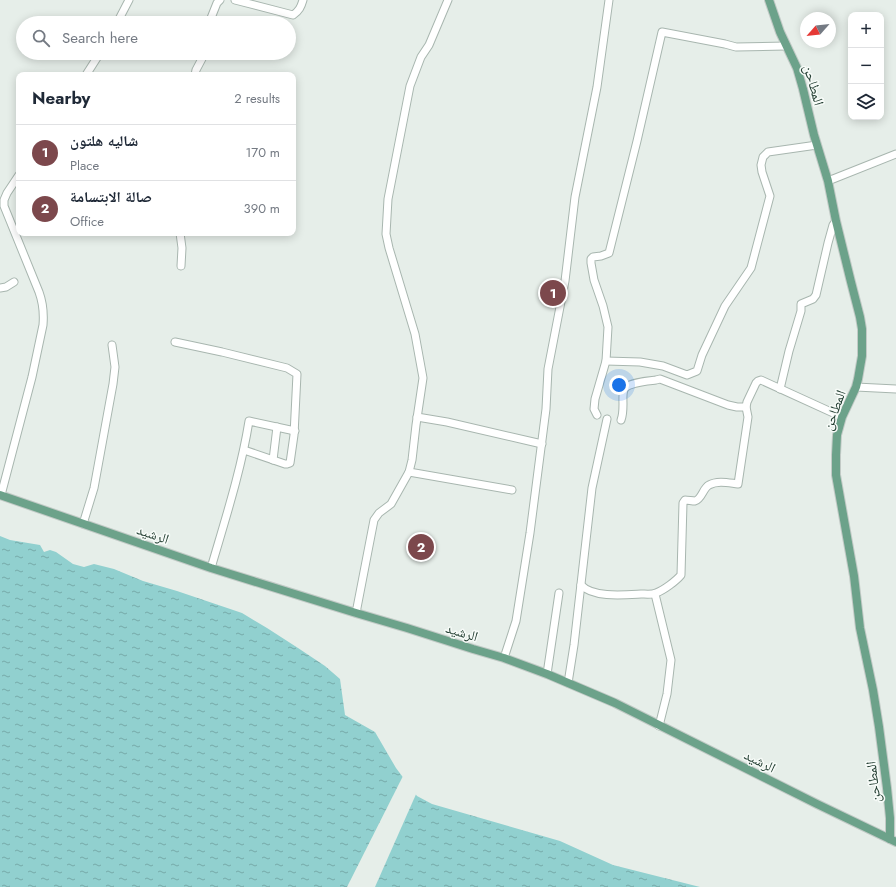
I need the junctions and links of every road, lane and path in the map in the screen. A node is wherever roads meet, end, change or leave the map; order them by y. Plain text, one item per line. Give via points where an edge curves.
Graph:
1 (129, 0) edge
2 (220, 0) edge
3 (235, 0) edge
4 (303, 0) edge
5 (448, 0) edge
6 (609, 0) edge
7 (769, 0) edge
8 (121, 16) edge
9 (212, 16) edge
10 (786, 46) junction
11 (96, 60) edge
12 (201, 60) edge
13 (88, 72) edge
14 (196, 72) edge
15 (817, 145) junction
16 (896, 154) edge
17 (16, 180) edge
18 (828, 181) junction
19 (836, 221) junction
20 (16, 235) edge
21 (16, 236) edge
22 (180, 236) edge
23 (181, 266) dead end
24 (14, 282) dead end
25 (0, 288) edge
26 (174, 342) dead end
27 (112, 345) dead end
28 (606, 361) junction
29 (856, 387) junction
30 (780, 389) junction
31 (896, 389) edge
32 (746, 407) junction
33 (597, 415) dead end
34 (417, 417) junction
35 (842, 417) junction
36 (607, 420) dead end
37 (621, 420) dead end
38 (276, 427) junction
39 (294, 431) junction
40 (542, 444) junction
41 (244, 450) junction
42 (273, 460) junction
43 (409, 472) junction
44 (512, 490) dead end
45 (0, 495) edge
46 (83, 524) junction
47 (211, 568) junction
48 (581, 585) junction
49 (559, 593) dead end
50 (656, 594) junction
51 (356, 613) junction
52 (504, 658) junction
53 (547, 674) junction
54 (568, 683) junction
55 (659, 726) junction
56 (893, 840) edge

1 - 8 street
2 - 9 street
3 - 4 street via 294,15
5 - 34 street via 410,86 388,198 386,234 415,334 423,378
6 - 40 street via 597,87 574,197 566,281 548,369
7 - 10 main road, المطاحن
10 - 15 main road, المطاحن via 797,68
10 - 28 street via 736,47 662,32 609,253 593,257 590,263 608,327
11 - 13 street
12 - 14 street
15 - 18 main road, المطاحن
15 - 28 street via 768,152 763,157 762,172 770,196 751,268 726,306 697,371 687,375 663,366 640,362
16 - 18 street
17 - 20 street via 7,193 4,206
18 - 19 main road, المطاحن
19 - 29 main road, المطاحن via 862,329 862,356
19 - 30 street via 816,295 801,304
21 - 45 street via 39,292 44,317 32,376
22 - 23 street
24 - 25 street
26 - 39 street via 287,368 297,374
27 - 46 street via 112,390 94,488
28 - 33 street via 595,399 594,409
29 - 31 street
29 - 35 main road, المطاحن
30 - 32 street via 762,380 758,381
30 - 35 street
32 - 37 street via 728,405 656,380 633,384 626,388
32 - 50 street via 748,417 738,484 714,483 706,487 698,499 684,501 682,575
34 - 40 street
34 - 43 street
35 - 56 main road, المطاحن via 837,435 836,475 854,576 860,628 879,727
36 - 48 street via 592,488
38 - 39 street
38 - 41 street via 249,421
38 - 42 street
39 - 42 street via 290,463
40 - 52 street via 516,621
41 - 42 street
41 - 47 street
43 - 44 street
43 - 51 street via 391,504 374,520
45 - 46 main road, الرشيد
46 - 47 main road, الرشيد
47 - 51 main road, الرشيد
48 - 50 street via 584,589 601,594
48 - 54 street
49 - 53 street
50 - 55 street via 671,660 667,694
51 - 52 main road, الرشيد
52 - 53 main road, الرشيد
53 - 54 main road, الرشيد
54 - 55 main road, الرشيد
55 - 56 main road, الرشيد

